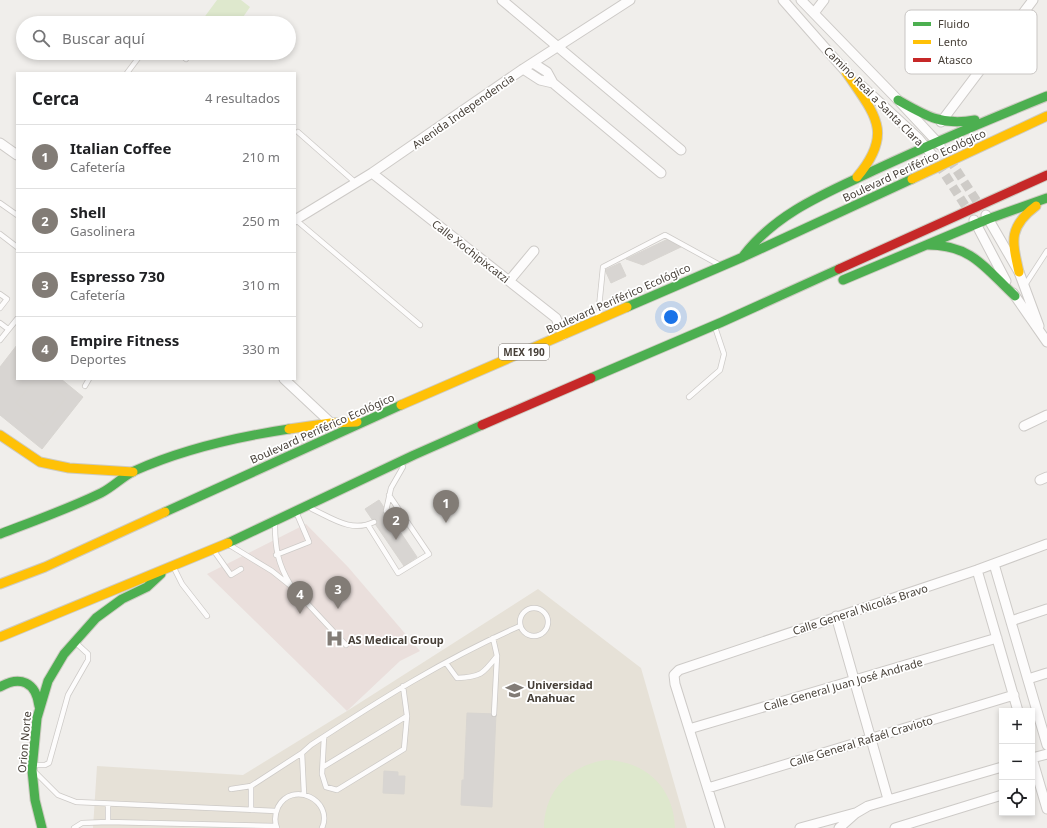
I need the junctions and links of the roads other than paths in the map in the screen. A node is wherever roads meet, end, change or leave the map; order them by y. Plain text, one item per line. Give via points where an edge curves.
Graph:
1 (502, 0) edge
2 (630, 0) edge
3 (783, 0) edge
4 (802, 0) edge
5 (824, 0) edge
6 (1033, 0) edge
7 (1025, 10) edge
8 (814, 13) junction
9 (557, 46) junction
10 (137, 60) edge
11 (533, 63) junction
12 (524, 69) junction
13 (128, 72) edge
14 (846, 72) junction
15 (977, 74) edge
16 (552, 83) junction
17 (1047, 96) edge
18 (898, 100) junction
19 (1047, 116) edge
20 (994, 117) junction
21 (941, 122) junction
22 (298, 132) dead end
23 (0, 142) edge
24 (939, 145) junction
25 (925, 146) junction
26 (681, 150) dead end
27 (16, 154) edge
28 (933, 156) tunnel mouth
29 (372, 173) junction
30 (661, 173) dead end
31 (1047, 175) edge
32 (852, 182) junction
33 (356, 183) junction
34 (1047, 199) edge
35 (0, 203) edge
36 (16, 214) edge
37 (986, 216) junction
38 (296, 219) edge
39 (296, 221) edge
40 (975, 222) junction
41 (0, 234) edge
42 (924, 245) junction
43 (16, 246) edge
44 (534, 251) dead end
45 (1047, 251) edge
46 (744, 257) junction
47 (722, 266) junction
48 (1019, 272) junction
49 (509, 281) junction
50 (836, 283) dead end
51 (1025, 284) junction
52 (0, 294) edge
53 (1014, 296) junction
54 (785, 304) dead end
55 (0, 308) edge
56 (16, 320) edge
57 (597, 320) junction
58 (0, 323) edge
59 (718, 324) junction
60 (420, 325) dead end
61 (8, 328) junction
62 (563, 335) junction
63 (1045, 338) edge
64 (0, 340) edge
65 (88, 380) edge
66 (285, 380) edge
67 (84, 386) dead end
68 (688, 398) dead end
69 (1047, 415) edge
70 (364, 422) junction
71 (331, 423) junction
72 (1024, 426) dead end
73 (0, 434) edge
74 (414, 455) junction
75 (133, 472) junction
76 (389, 495) junction
77 (308, 507) junction
78 (386, 511) dead end
79 (296, 513) junction
80 (275, 522) junction
81 (374, 522) dead end
82 (368, 525) junction
83 (0, 534) edge
84 (227, 544) junction
85 (1047, 544) edge
86 (214, 550) junction
87 (276, 555) junction
88 (994, 564) junction
89 (170, 568) junction
90 (241, 569) dead end
91 (977, 570) junction
92 (0, 584) edge
93 (292, 587) junction
94 (1047, 609) edge
95 (207, 616) dead end
96 (836, 616) junction
97 (1011, 621) junction
98 (520, 626) junction
99 (0, 637) edge
100 (493, 638) junction
101 (997, 638) junction
102 (74, 641) junction
103 (346, 645) dead end
104 (497, 656) junction
105 (446, 663) junction
106 (1047, 673) edge
107 (1028, 679) junction
108 (855, 681) junction
109 (403, 686) junction
110 (0, 687) edge
111 (1014, 695) junction
112 (40, 707) junction
113 (1017, 708) edge
114 (494, 714) dead end
115 (407, 716) junction
116 (689, 729) junction
117 (324, 737) junction
118 (871, 738) junction
119 (1047, 745) edge
120 (302, 753) junction
121 (1047, 754) edge
122 (1035, 757) edge
123 (322, 766) junction
124 (32, 767) junction
125 (999, 768) edge
126 (1035, 768) edge
127 (1040, 784) edge
128 (251, 786) junction
129 (708, 788) junction
130 (231, 789) dead end
131 (304, 794) junction
132 (999, 796) edge
133 (888, 799) junction
134 (108, 804) junction
135 (1047, 809) edge
136 (251, 810) junction
137 (276, 811) junction
138 (856, 813) junction
139 (108, 822) junction
140 (277, 827) edge
141 (42, 828) edge
142 (74, 828) edge
143 (322, 828) edge
144 (720, 828) edge
145 (800, 828) edge
146 (839, 828) edge
147 (895, 828) edge

1 - 9 street
2 - 9 street, Avenida Independencia
3 - 14 street, Camino Real a Santa Clara
4 - 8 street, Camino Real a Santa Clara
5 - 8 street
6 - 7 street
8 - 18 street, Camino Real a Santa Clara
9 - 11 street, Avenida Independencia
9 - 26 street
10 - 13 lane
11 - 12 street, Avenida Independencia
11 - 16 street via 547,72
12 - 16 street via 540,80
12 - 29 street, Avenida Independencia
14 - 25 street, Camino Real a Santa Clara
14 - 32 main road via 873,112 878,128 877,146 872,158
15 - 21 street
16 - 30 street
17 - 20 main road
18 - 21 main road
18 - 24 street, Camino Real a Santa Clara
19 - 46 main road, Boulevard Periférico Ecológico / MEX 190
20 - 21 main road via 968,122
20 - 24 main road
22 - 33 lane
23 - 27 street
24 - 25 main road
25 - 28 street, Camino Real a Santa Clara
25 - 32 main road
29 - 33 street, Avenida Independencia
29 - 49 street, Calle Xochipixcatzi
31 - 59 main road
32 - 46 main road via 782,219 752,243
33 - 38 street, Avenida Independencia
34 - 37 main road
34 - 48 main road via 1018,220 1013,243
35 - 36 lane
37 - 40 main road
37 - 48 street
39 - 60 lane
40 - 42 main road
40 - 53 street
41 - 43 lane
42 - 50 main road
42 - 53 main road via 961,250 981,264
44 - 49 street
45 - 51 lane
46 - 47 main road, Boulevard Periférico Ecológico / MEX 190
47 - 57 main road, Boulevard Periférico Ecológico / MEX 190
47 - 57 lane via 665,235 603,266
48 - 51 street
49 - 62 street, Calle Xochipixcatzi via 556,318
51 - 63 street
52 - 55 lane via 7,299
53 - 63 street
54 - 59 main road via 732,323
56 - 61 lane
57 - 62 main road, Boulevard Periférico Ecológico / MEX 190
58 - 61 lane
59 - 68 lane via 724,354 720,370
59 - 74 main road
61 - 64 lane
62 - 70 main road, Boulevard Periférico Ecológico / MEX 190
65 - 67 lane
66 - 71 street
69 - 72 street
70 - 71 main road
70 - 92 main road, Boulevard Periférico Ecológico / MEX 190 via 45,567
71 - 75 main road via 241,436 170,456
73 - 75 main road via 40,462 69,468
74 - 76 lane via 399,472
74 - 77 main road
75 - 83 main road via 103,492 62,511
76 - 78 lane
76 - 82 lane via 429,554 398,572
77 - 79 main road
77 - 82 lane via 350,526
79 - 80 main road
79 - 87 lane via 309,542
80 - 84 main road
80 - 87 lane
81 - 82 lane
84 - 86 main road
84 - 93 lane via 272,571
85 - 88 street, Calle General Nicolás Bravo
86 - 89 main road
86 - 90 lane via 231,575
87 - 93 lane via 280,568
88 - 91 street, Calle General Nicolás Bravo
88 - 97 street
89 - 95 lane
89 - 99 main road
89 - 102 main road, Orion Norte via 147,587 109,607
91 - 96 street, Calle General Nicolás Bravo
91 - 101 street
93 - 103 lane
94 - 97 street
96 - 108 street
96 - 116 street, Calle General Nicolás Bravo via 680,670 674,675 675,684
97 - 107 street
98 - 98 lane via 524,632 532,636 540,635 546,629 548,620 544,613 536,609 528,610 522,616
98 - 100 lane
100 - 104 lane
100 - 105 lane
101 - 108 street, Calle General Juan José Andrade
101 - 111 street
102 - 112 main road, Orion Norte via 55,668
102 - 124 lane via 88,654 88,660 68,695 49,763
104 - 105 lane via 484,673 475,678 457,678
104 - 114 lane
105 - 109 lane
106 - 107 street
107 - 119 street
108 - 116 street, Calle General Juan José Andrade
108 - 118 street
109 - 115 lane
109 - 117 lane
110 - 112 main road via 13,682 28,682 35,689
111 - 113 street
111 - 118 street, Calle General Rafaél Cravioto
112 - 124 main road, Orion Norte via 35,729
115 - 123 lane
115 - 123 lane via 404,749 337,790 326,787
116 - 129 street
117 - 120 lane
117 - 123 lane
118 - 129 street, Calle General Rafaél Cravioto
118 - 133 street
120 - 128 lane
120 - 131 lane
121 - 122 street
124 - 134 lane via 58,795 76,802
124 - 141 main road, Orion Norte via 35,800
125 - 133 street
126 - 127 street
127 - 135 street
128 - 130 lane
128 - 136 lane
129 - 144 street
131 - 137 lane via 295,794 287,798
131 - 143 lane via 322,808
132 - 147 street
133 - 138 street
134 - 136 lane
134 - 139 lane
136 - 137 lane
137 - 140 lane
138 - 145 street
138 - 146 street
139 - 140 lane
139 - 142 lane via 82,823

